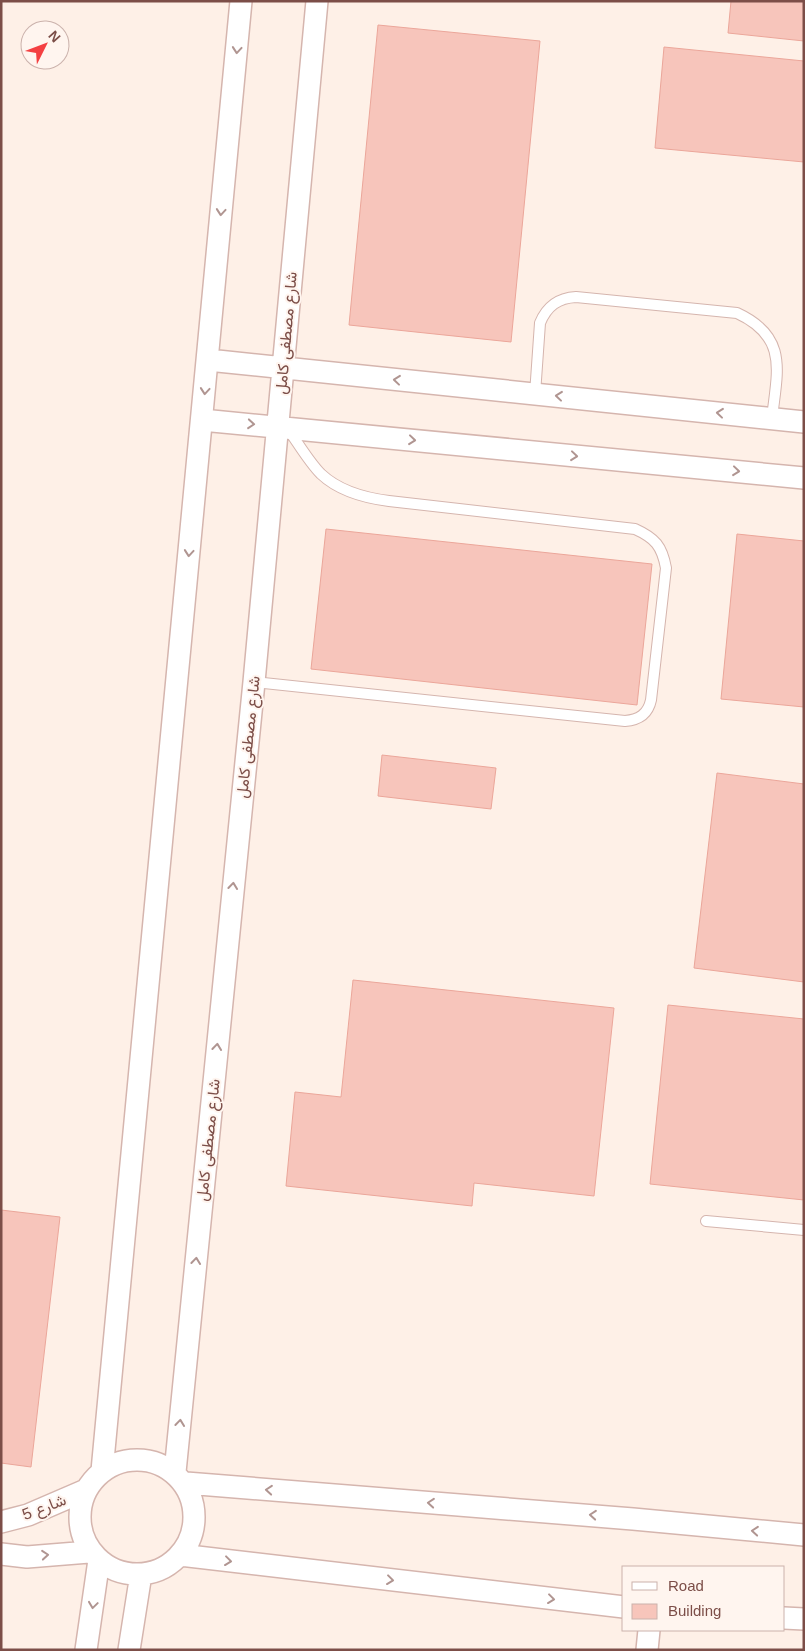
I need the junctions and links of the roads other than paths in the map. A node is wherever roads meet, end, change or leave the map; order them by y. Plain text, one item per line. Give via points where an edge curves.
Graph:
1 (241, 1) edge
2 (317, 1) edge
3 (208, 360) junction
4 (283, 368) junction
5 (535, 394) junction
6 (772, 418) junction
7 (202, 420) junction
8 (804, 422) edge
9 (283, 427) junction
10 (804, 478) edge
11 (254, 682) junction
12 (706, 1221) dead end
13 (804, 1230) edge
14 (102, 1471) junction
15 (181, 1477) junction
16 (86, 1490) junction
17 (1, 1522) edge
18 (804, 1535) edge
19 (1, 1554) edge
20 (180, 1555) junction
21 (94, 1556) junction
22 (141, 1574) junction
23 (622, 1608) edge
24 (785, 1618) edge
25 (804, 1619) edge
26 (649, 1631) edge
27 (86, 1650) edge
28 (129, 1650) edge
29 (647, 1650) edge

1 -> 3 street
2 - 4 street, شارع مصطفى كامل
3 - 4 street
3 -> 7 street
5 -> 4 street
4 - 9 street, شارع مصطفى كامل
6 -> 5 street
5 - 6 lane via 540,323 544,314 550,306 566,298 595,299 737,314 752,320 772,343 777,358
6 - 8 street
7 -> 9 street
7 -> 14 street
9 -> 10 street
9 - 11 street, شارع مصطفى كامل
9 - 11 lane via 320,473 358,495 634,529 647,534 664,555 666,568 651,700 640,718 625,721
15 -> 11 street, شارع مصطفى كامل
12 - 13 lane
14 - 15 street via 119,1462 138,1460 158,1463
14 - 16 street
18 -> 15 street
15 - 20 street via 192,1502 195,1519 190,1538
16 - 17 street, شارع 5 via 28,1515
16 - 21 street via 80,1508 80,1527
19 -> 21 street
20 - 22 street via 165,1568
20 -> 23 street
21 - 22 street via 107,1566
21 -> 27 street
22 - 28 street
24 - 25 street
26 - 29 street

